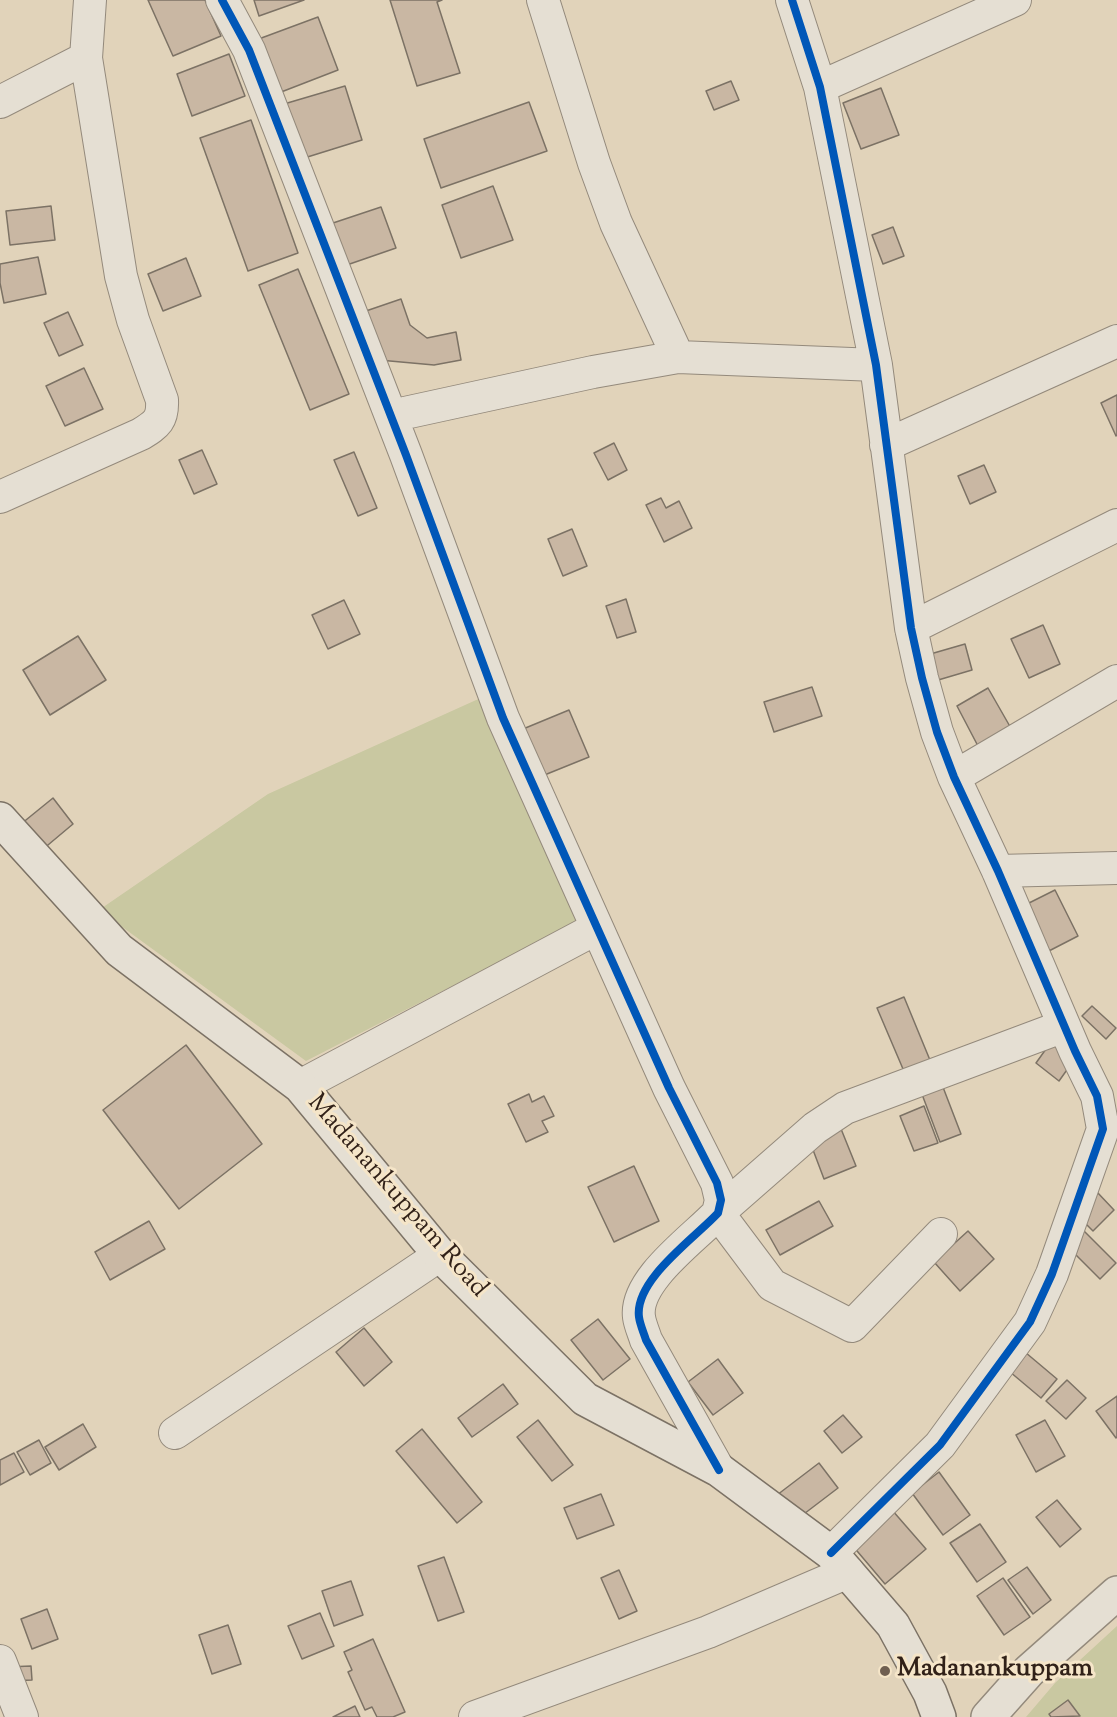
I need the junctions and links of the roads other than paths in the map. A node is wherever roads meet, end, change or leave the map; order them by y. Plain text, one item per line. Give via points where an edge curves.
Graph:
1 (90, 0) edge
2 (222, 0) edge
3 (543, 0) edge
4 (792, 0) edge
5 (1014, 0) edge
6 (86, 58) junction
7 (820, 87) junction
8 (0, 102) edge
9 (1117, 341) edge
10 (678, 357) junction
11 (876, 365) junction
12 (391, 416) junction
13 (886, 445) junction
14 (0, 497) edge
15 (1117, 525) edge
16 (911, 628) junction
17 (1117, 681) edge
18 (954, 777) junction
19 (0, 819) edge
20 (1117, 868) edge
21 (998, 871) junction
22 (597, 928) junction
23 (1064, 1026) junction
24 (300, 1086) junction
25 (1110, 1120) edge
26 (718, 1213) junction
27 (941, 1234) dead end
28 (440, 1255) junction
29 (175, 1433) dead end
30 (719, 1470) junction
31 (839, 1563) junction
32 (1117, 1593) edge
33 (0, 1662) edge
34 (22, 1717) edge
35 (475, 1717) edge
36 (939, 1717) edge
37 (988, 1717) edge

1 - 6 street
2 - 12 street via 249,50
3 - 10 street via 616,224
4 - 7 street
5 - 7 street
6 - 8 street
6 - 14 street via 121,276 163,413 141,434
7 - 11 street
9 - 13 street
10 - 11 street
10 - 12 street
11 - 13 street
12 - 22 street via 503,718
13 - 16 street
15 - 16 street
16 - 18 street via 937,732
17 - 18 street
18 - 21 street
19 - 24 main road, Madanankuppam Road via 118,950
20 - 21 street
21 - 23 street
22 - 24 street
22 - 26 street via 717,1183 721,1200
23 - 25 street
23 - 26 street via 845,1108 815,1128
24 - 28 main road, Madanankuppam Road
25 - 31 street via 1030,1322 940,1445
26 - 27 street via 772,1285 852,1326
26 - 30 street via 654,1276 642,1297 639,1316 646,1340
28 - 29 street
28 - 30 main road, Madanankuppam Road via 585,1399
30 - 31 main road, Madanankuppam Road
31 - 35 street via 708,1632
31 - 36 main road, Madanankuppam Road via 893,1625
32 - 37 main road via 1029,1671
33 - 34 street

